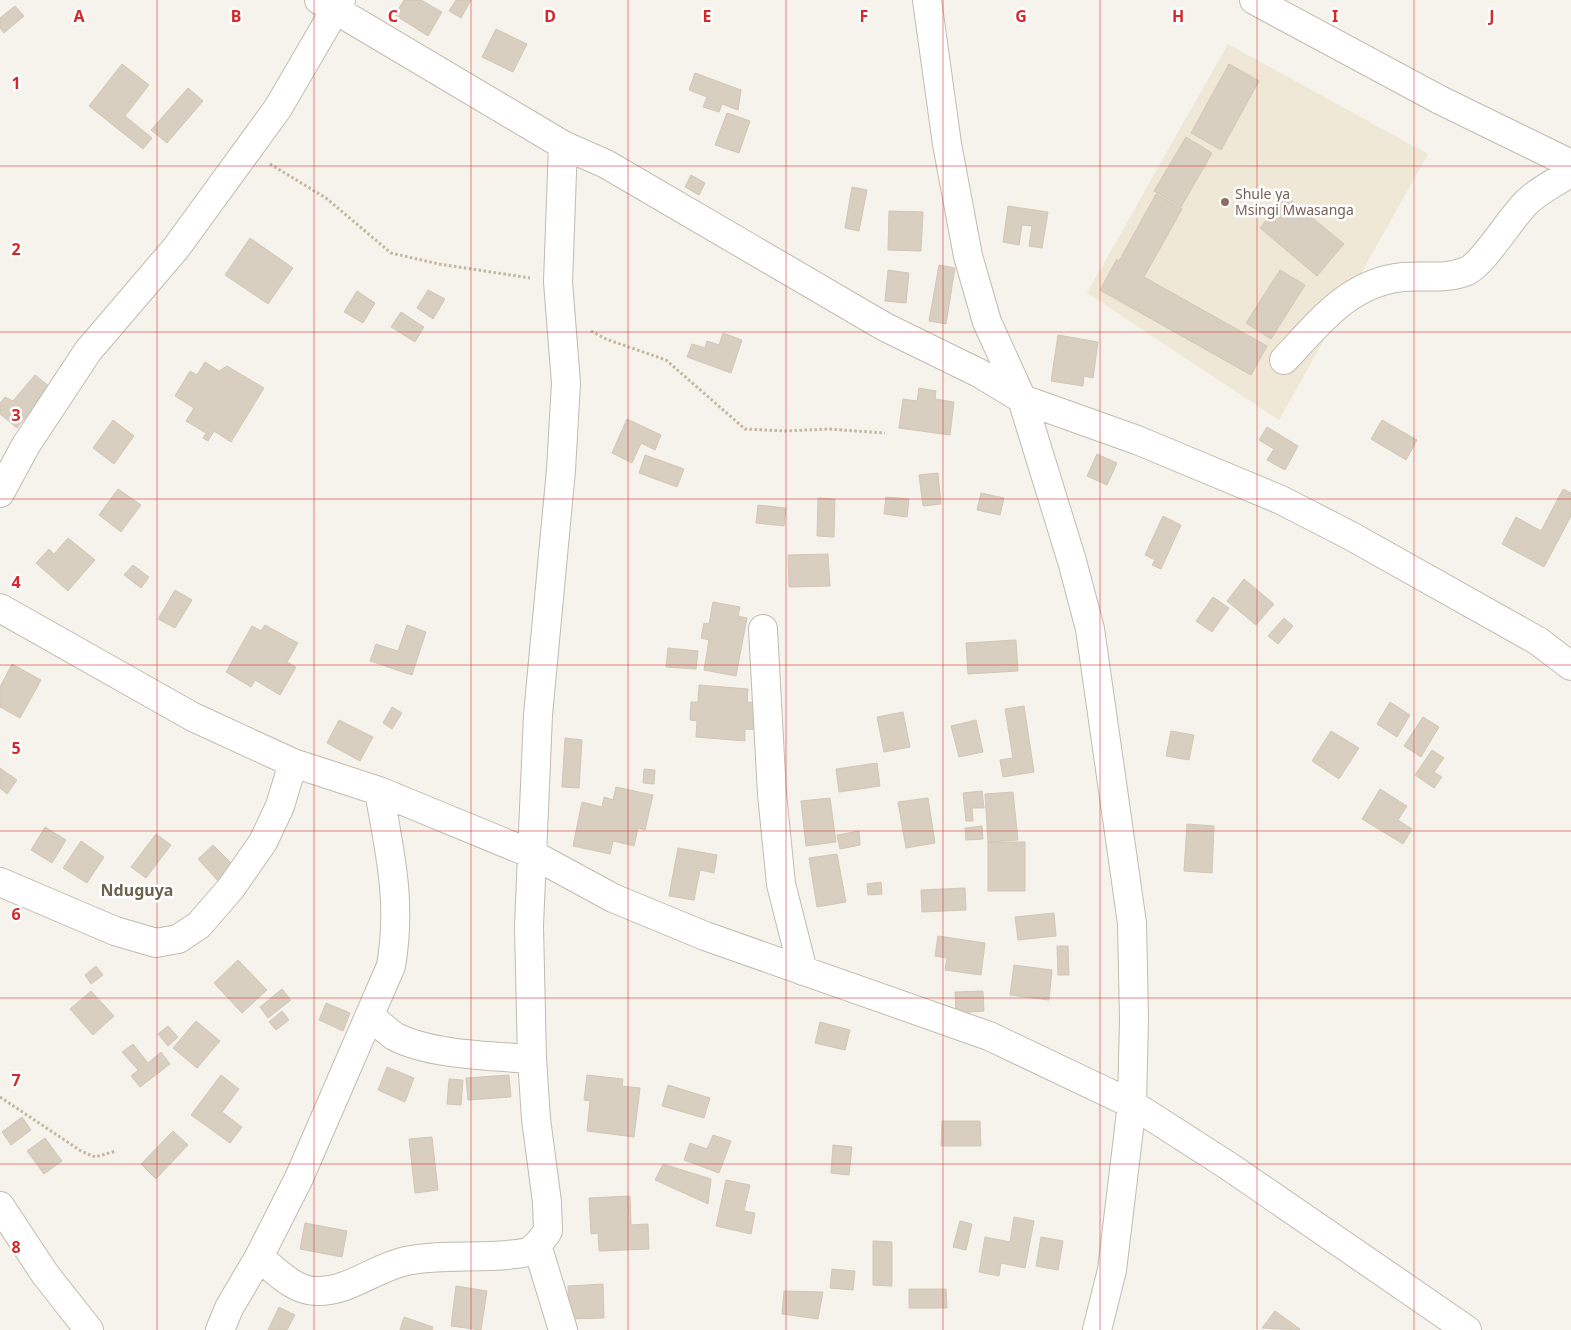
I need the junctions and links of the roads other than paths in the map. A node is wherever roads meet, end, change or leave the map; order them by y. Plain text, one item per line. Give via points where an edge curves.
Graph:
1 (927, 0) edge
2 (1254, 0) edge
3 (332, 3) edge
4 (563, 145) junction
5 (1571, 164) edge
6 (1571, 172) edge
7 (1284, 360) dead end
8 (1022, 398) junction
9 (0, 493) edge
10 (0, 608) edge
11 (763, 629) dead end
12 (1571, 666) edge
13 (293, 763) junction
14 (379, 791) junction
15 (532, 854) junction
16 (0, 882) edge
17 (803, 971) junction
18 (370, 1016) junction
19 (532, 1059) junction
20 (1132, 1104) junction
21 (0, 1206) edge
22 (537, 1245) junction
23 (259, 1257) junction
24 (88, 1330) edge
25 (220, 1330) edge
26 (563, 1330) edge
27 (1097, 1330) edge
28 (1467, 1330) edge

1 - 8 street via 947,144 968,256 987,322
2 - 5 street via 1440,100
3 - 4 street
3 - 9 street via 278,108 176,248 88,351 26,445
4 - 8 street via 606,164 886,327 980,373
4 - 15 street via 558,282 566,383 538,715
6 - 7 street via 1527,202 1468,270 1441,278 1402,277 1360,290 1331,310
8 - 12 street via 1137,440 1281,500 1538,641
8 - 20 street via 1092,638 1132,923
10 - 13 street via 193,717
11 - 17 street via 772,794 781,884
13 - 14 street
13 - 16 street via 280,806 263,842 199,925 178,939 156,943 115,931
14 - 15 street
14 - 18 street via 396,897 396,936 391,966
15 - 17 street via 614,898 705,936
15 - 19 street via 529,926
17 - 20 street via 989,1036
18 - 19 street via 395,1036 425,1046
18 - 23 street via 299,1178
19 - 22 street via 548,1222 548,1232
20 - 27 street via 1112,1270
20 - 28 street via 1230,1167
21 - 24 street via 45,1274
22 - 23 street via 526,1252 495,1256 441,1256 405,1261 375,1271 348,1286 314,1292 293,1284
22 - 26 street
23 - 25 street

